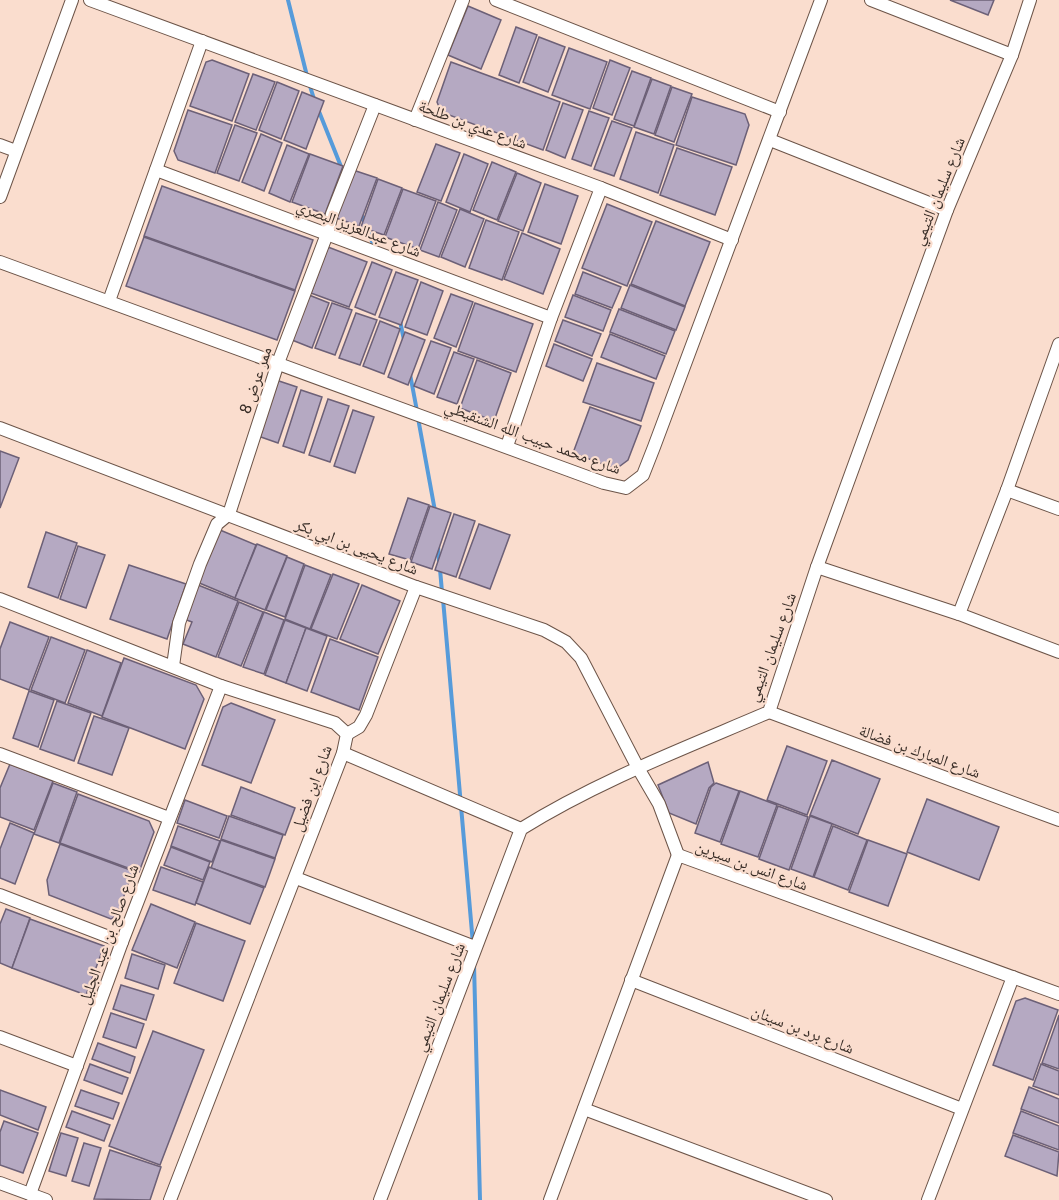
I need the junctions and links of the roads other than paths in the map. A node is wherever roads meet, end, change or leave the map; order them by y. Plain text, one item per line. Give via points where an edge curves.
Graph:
1 (72, 0) edge
2 (90, 0) edge
3 (463, 0) edge
4 (496, 0) edge
5 (821, 0) edge
6 (871, 0) edge
7 (1030, 0) edge
8 (202, 41) junction
9 (1012, 55) junction
10 (375, 105) junction
11 (780, 112) junction
12 (416, 120) junction
13 (770, 140) junction
14 (0, 145) edge
15 (16, 151) junction
16 (156, 170) junction
17 (601, 188) junction
18 (0, 196) edge
19 (947, 210) junction
20 (327, 234) junction
21 (732, 240) junction
22 (0, 262) edge
23 (109, 301) junction
24 (551, 318) junction
25 (1059, 344) edge
26 (278, 363) junction
27 (0, 428) edge
28 (507, 446) junction
29 (1007, 490) junction
30 (1059, 509) edge
31 (229, 514) junction
32 (817, 567) junction
33 (416, 587) junction
34 (0, 600) edge
35 (959, 614) junction
36 (1059, 652) edge
37 (173, 666) junction
38 (222, 686) junction
39 (769, 712) junction
40 (347, 734) junction
41 (343, 753) junction
42 (0, 754) edge
43 (638, 768) junction
44 (169, 818) junction
45 (1059, 820) edge
46 (521, 829) junction
47 (678, 855) junction
48 (296, 878) junction
49 (0, 896) edge
50 (122, 942) junction
51 (476, 947) junction
52 (1013, 977) junction
53 (631, 980) junction
54 (1059, 994) edge
55 (0, 1037) edge
56 (77, 1066) junction
57 (584, 1108) junction
58 (962, 1109) junction
59 (0, 1184) edge
60 (30, 1194) junction
61 (46, 1200) edge
62 (170, 1200) edge
63 (380, 1200) edge
64 (550, 1200) edge
65 (826, 1200) edge
66 (928, 1200) edge

1 - 15 street
2 - 8 street, شارع عدي بن طلحة
3 - 12 street
4 - 11 street
5 - 11 street, شارع محمد حبيب الله الشنقيطي
6 - 9 street
7 - 9 street, شارع سليمان التيمي
8 - 10 street, شارع عدي بن طلحة
8 - 16 street
9 - 19 street, شارع سليمان التيمي
10 - 12 street, شارع عدي بن طلحة
10 - 20 street, ممر عرض 8
11 - 13 street, شارع محمد حبيب الله الشنقيطي
12 - 17 street, شارع عدي بن طلحة
13 - 19 street
13 - 21 street, شارع محمد حبيب الله الشنقيطي
14 - 15 street
15 - 18 street
16 - 20 street, شارع عبدالعزيز البصري
16 - 23 street
17 - 21 street, شارع عدي بن طلحة
17 - 24 street
19 - 32 street, شارع سليمان التيمي
20 - 24 street, شارع عبدالعزيز البصري
20 - 26 street, ممر عرض 8
21 - 28 street, شارع محمد حبيب الله الشنقيطي via 643,475 626,488
22 - 23 street, شارع محمد حبيب الله الشنقيطي
23 - 26 street, شارع محمد حبيب الله الشنقيطي
24 - 28 street
25 - 29 street
26 - 28 street, شارع محمد حبيب الله الشنقيطي
26 - 31 street, ممر عرض 8
27 - 31 street, شارع يحيى بن ابي بكر
29 - 30 street
29 - 35 street
31 - 33 street, شارع يحيى بن ابي بكر
31 - 37 street, ممر عرض 8 via 218,524 200,564 179,623
32 - 35 street
32 - 39 street, شارع سليمان التيمي
33 - 40 street via 366,715
33 - 43 street, شارع يحيى بن ابي بكر via 544,630 566,642 581,658
34 - 37 street, شارع ابن فضيل
35 - 36 street
37 - 38 street, شارع ابن فضيل
38 - 40 street, شارع ابن فضيل via 335,723
38 - 44 street, شارع صالح بن عبد الجليل
39 - 43 street, شارع سليمان التيمي
39 - 45 street, شارع المبارك بن فضالة
40 - 41 street, شارع ابن فضيل
41 - 46 street
41 - 48 street, شارع ابن فضيل
42 - 44 street
43 - 46 street, شارع سليمان التيمي
43 - 47 street, شارع يحيى بن ابي بكر via 659,804
44 - 50 street, شارع صالح بن عبد الجليل
46 - 51 street, شارع سليمان التيمي
47 - 52 street, شارع انس بن سيرين
47 - 53 street, شارع انس بن سيرين
48 - 51 street
48 - 62 street, شارع ابن فضيل
49 - 50 street
50 - 56 street, شارع صالح بن عبد الجليل
51 - 63 street, شارع سليمان التيمي
52 - 54 street, شارع انس بن سيرين
52 - 58 street
53 - 57 street, شارع انس بن سيرين
53 - 58 street, شارع برد بن سينان
55 - 56 street
56 - 60 street, شارع صالح بن عبد الجليل
57 - 64 street, شارع انس بن سيرين
57 - 65 street
58 - 66 street
59 - 60 street
60 - 61 street

